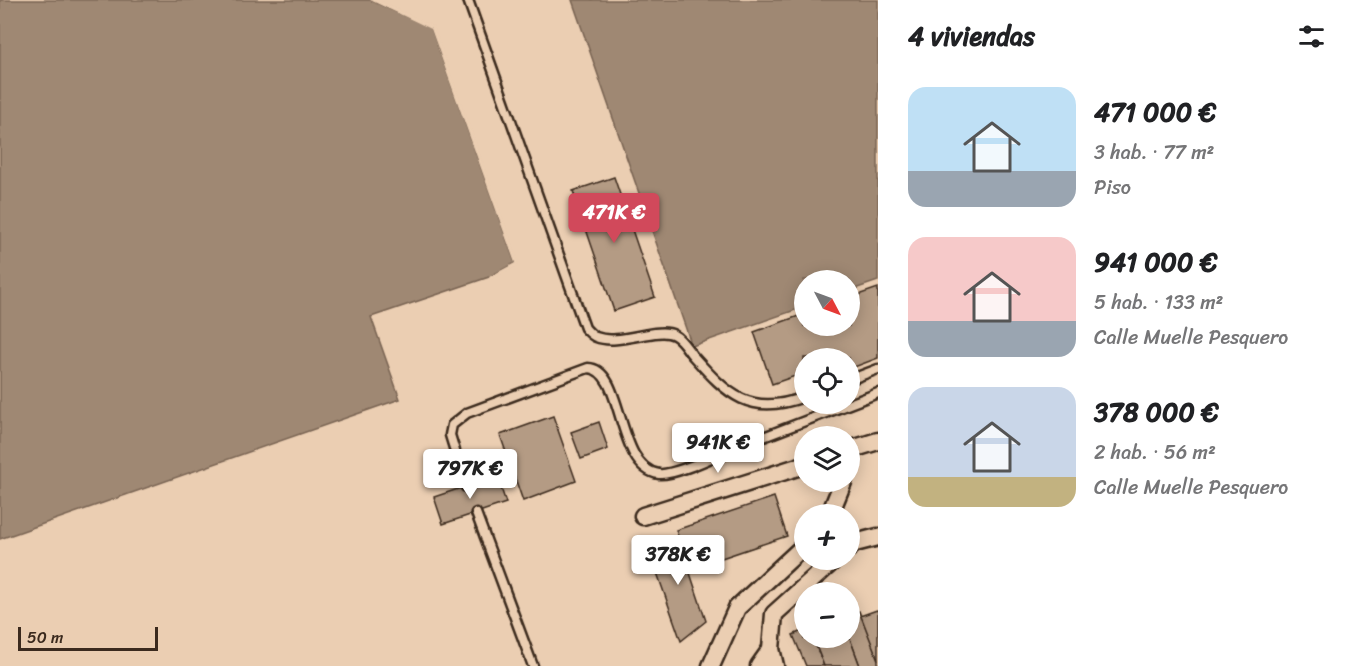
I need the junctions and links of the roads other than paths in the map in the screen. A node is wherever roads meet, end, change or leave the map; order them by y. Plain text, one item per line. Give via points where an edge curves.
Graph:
1 (468, 0) edge
2 (878, 369) edge
3 (860, 376) edge
4 (878, 393) edge
5 (794, 400) edge
6 (878, 441) edge
7 (860, 450) edge
8 (794, 468) edge
9 (466, 487) dead end
10 (476, 513) dead end
11 (643, 516) dead end
12 (878, 537) edge
13 (860, 542) edge
14 (794, 555) edge
15 (823, 570) edge
16 (771, 649) junction
17 (533, 666) edge
18 (711, 666) edge
19 (759, 666) edge
20 (776, 666) edge

1 - 5 lane via 585,328 595,337 620,339 674,335 725,388 749,403 777,405
2 - 3 lane
4 - 9 lane via 661,474 644,470 634,456 603,375 596,368 588,368 467,413 452,425 450,435
6 - 7 street
8 - 11 street
10 - 17 lane
12 - 13 street
14 - 18 street via 737,608
15 - 16 street via 774,614
16 - 19 street
16 - 20 street

